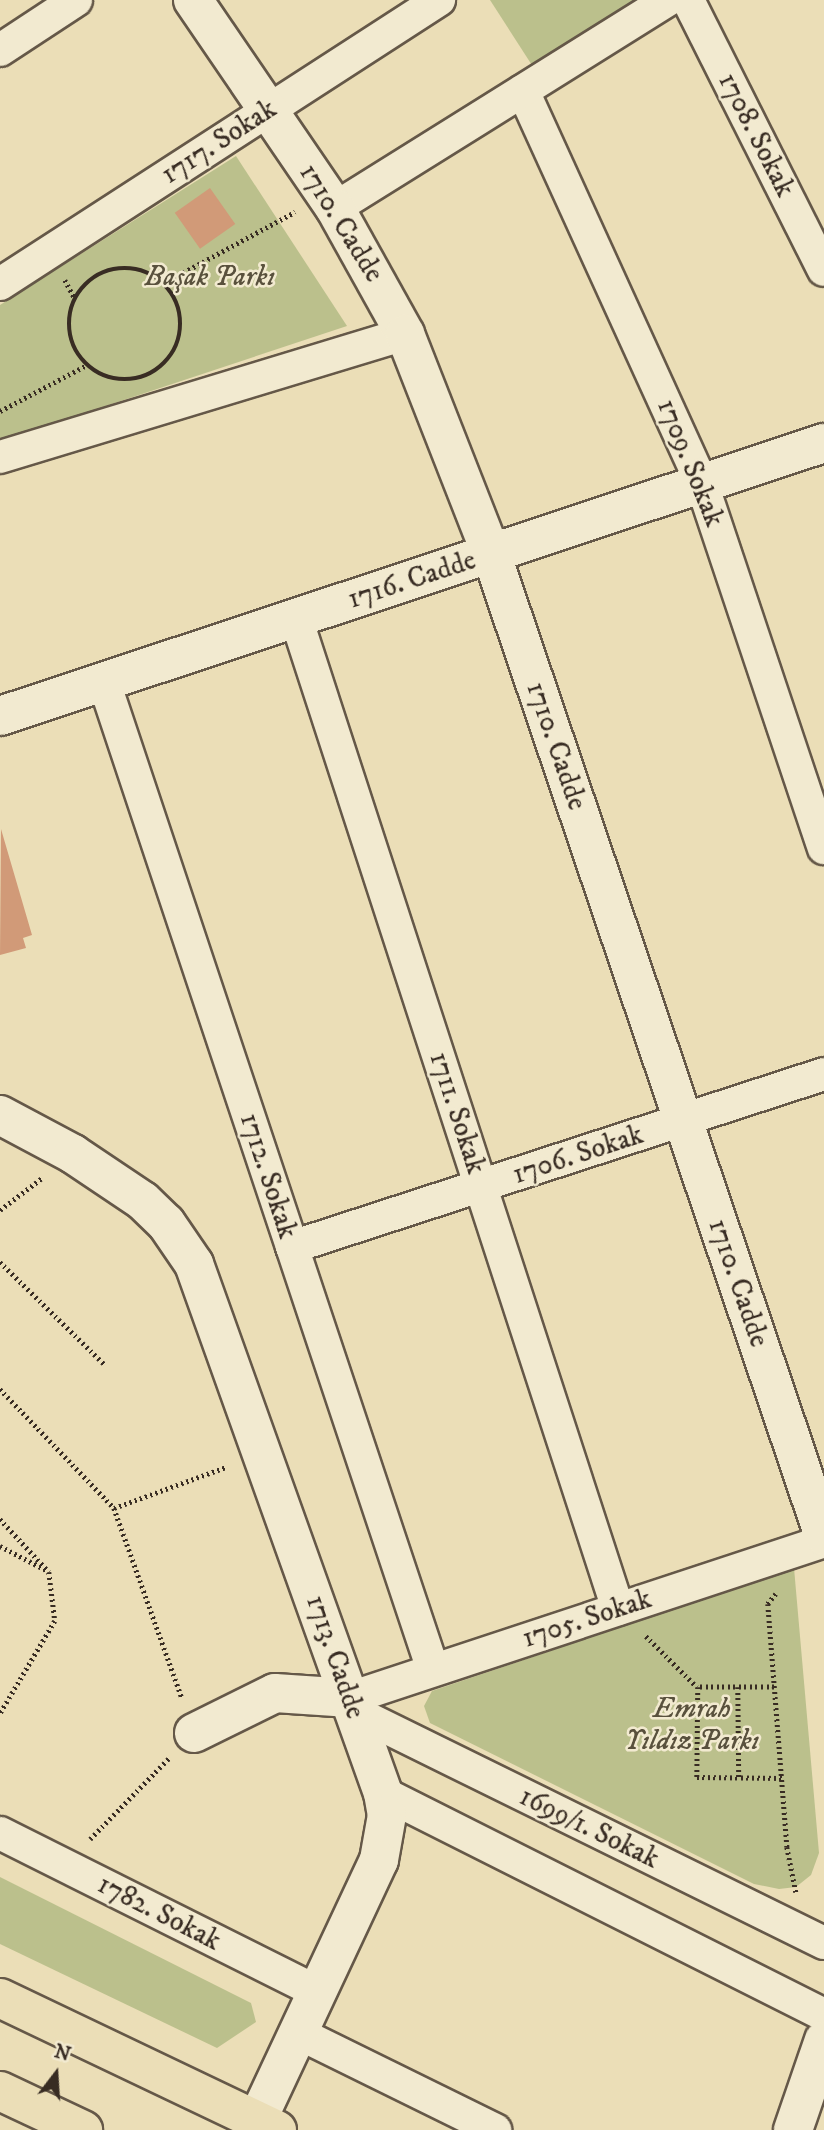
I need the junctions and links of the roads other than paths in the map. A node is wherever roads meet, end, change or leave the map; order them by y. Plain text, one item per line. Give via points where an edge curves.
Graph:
1 (76, 0) edge
2 (193, 0) edge
3 (439, 0) edge
4 (668, 0) edge
5 (688, 0) edge
6 (0, 50) edge
7 (523, 91) junction
8 (268, 110) junction
9 (330, 202) junction
10 (824, 270) edge
11 (0, 284) edge
12 (405, 334) junction
13 (824, 443) edge
14 (0, 457) edge
15 (702, 484) junction
16 (491, 553) junction
17 (296, 618) junction
18 (104, 682) junction
19 (0, 716) edge
20 (824, 848) edge
21 (824, 1074) edge
22 (0, 1115) edge
23 (683, 1120) junction
24 (481, 1186) junction
25 (292, 1247) junction
26 (824, 1538) edge
27 (618, 1609) junction
28 (433, 1670) junction
29 (352, 1705) junction
30 (194, 1733) road end
31 (383, 1793) junction
32 (0, 1833) edge
33 (814, 1938) edge
34 (317, 1992) junction
35 (0, 1998) edge
36 (824, 2015) edge
37 (298, 2033) junction
38 (824, 2039) edge
39 (0, 2091) edge
40 (267, 2125) edge
41 (83, 2130) edge
42 (495, 2130) edge
43 (793, 2130) edge

1 - 6 street
2 - 8 street, 1710. Cadde
3 - 8 street, 1717. Sokak
4 - 7 street
5 - 10 street, 1708. Sokak
7 - 9 street
7 - 15 street, 1709. Sokak
8 - 9 street, 1710. Cadde
8 - 11 street, 1717. Sokak
9 - 12 street, 1710. Cadde
12 - 14 street
12 - 16 street, 1710. Cadde
13 - 15 street, 1716. Cadde
15 - 16 street, 1716. Cadde
15 - 20 street, 1709. Sokak
16 - 17 street, 1716. Cadde
16 - 23 street, 1710. Cadde
17 - 18 street, 1716. Cadde
17 - 24 street, 1711. Sokak
18 - 19 street, 1716. Cadde
18 - 25 street, 1712. Sokak
21 - 23 street, 1706. Sokak
22 - 29 street, 1713. Cadde via 73,1154 143,1201 166,1223 194,1264
23 - 24 street, 1706. Sokak
23 - 26 street, 1710. Cadde
24 - 25 street, 1706. Sokak
24 - 27 street, 1711. Sokak
25 - 28 street, 1712. Sokak
26 - 27 street, 1705. Sokak
27 - 28 street, 1705. Sokak
28 - 29 street, 1705. Sokak
29 - 30 street via 275,1693
29 - 31 street, 1713. Cadde
29 - 33 street, 1699/1. Sokak
31 - 34 street, 1713. Cadde via 387,1815 379,1860
31 - 36 street
32 - 34 street, 1782. Sokak
34 - 37 street, 1713. Cadde
35 - 40 main road
37 - 40 street, 1713. Cadde
37 - 42 street
38 - 43 street
39 - 41 main road

